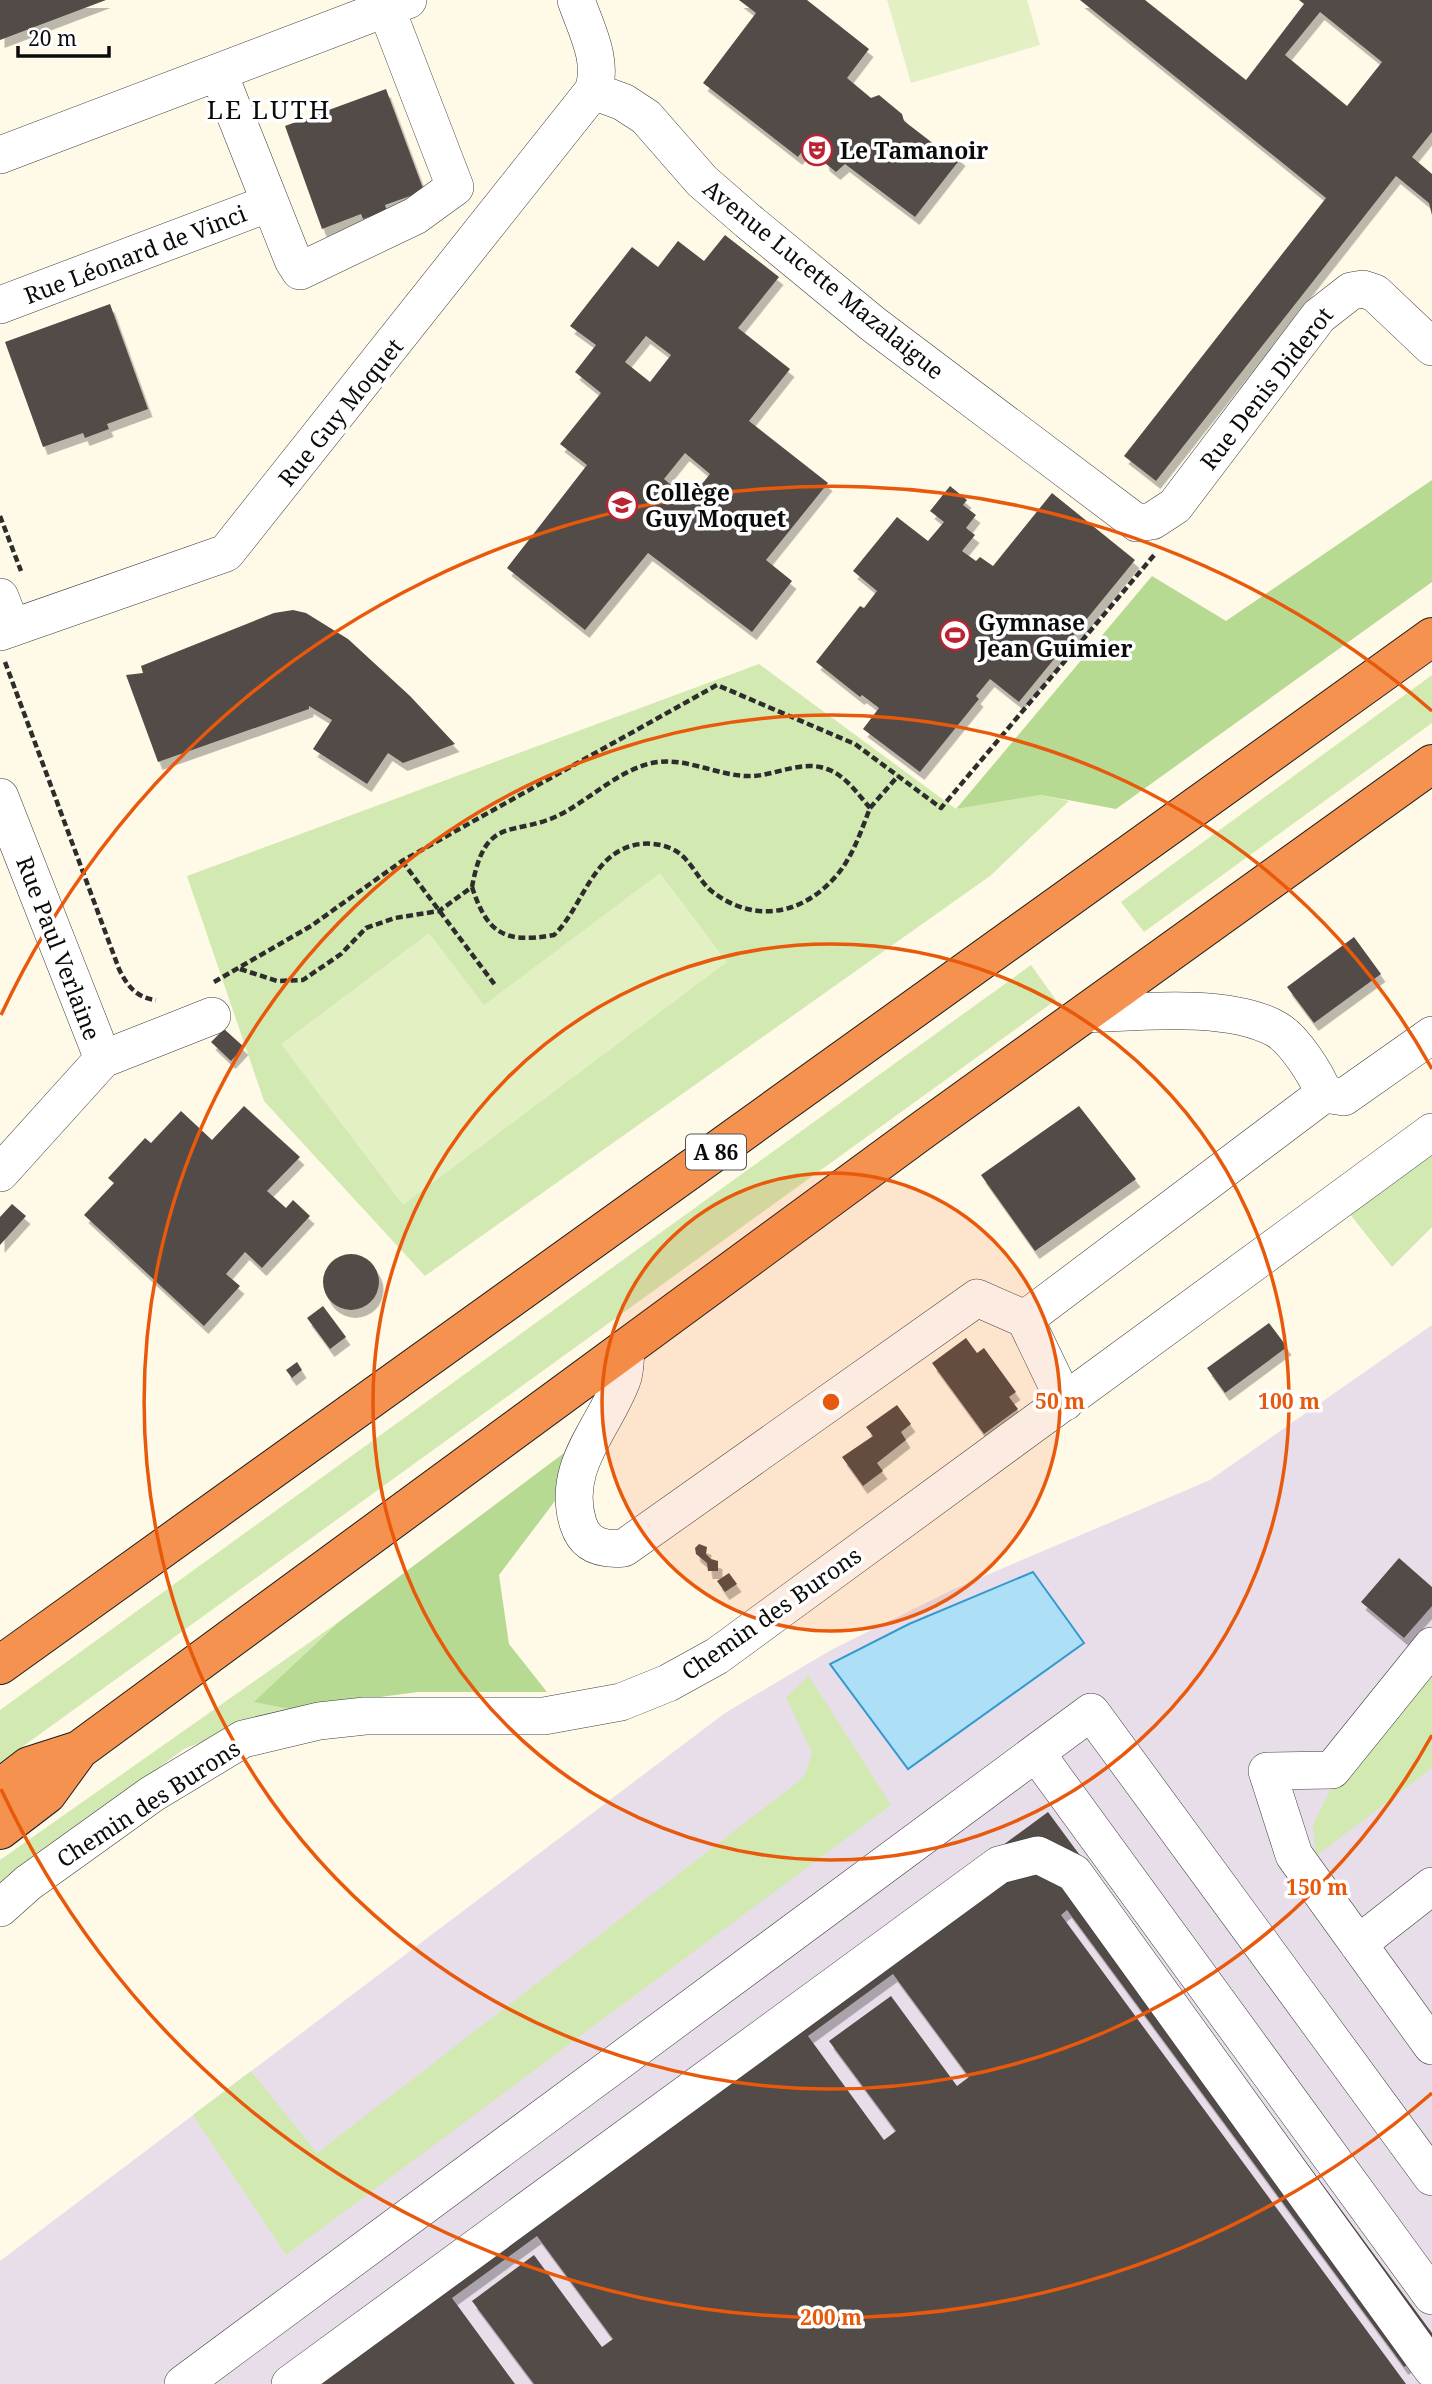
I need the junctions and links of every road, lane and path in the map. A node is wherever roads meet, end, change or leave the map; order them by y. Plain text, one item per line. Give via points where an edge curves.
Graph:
1 (576, 0) edge
2 (397, 4) edge
3 (219, 74) junction
4 (593, 92) junction
5 (0, 155) edge
6 (270, 203) junction
7 (0, 305) edge
8 (1432, 347) edge
9 (1175, 506) junction
10 (1137, 523) joint
11 (4, 628) edge
12 (1432, 637) edge
13 (1432, 764) edge
14 (898, 776) junction
15 (0, 797) edge
16 (870, 808) junction
17 (402, 860) junction
18 (472, 887) junction
19 (439, 911) junction
20 (240, 968) junction
21 (495, 985) dead end
22 (167, 998) dead end
23 (212, 1000) joint
24 (1084, 1014) junction
25 (1432, 1035) edge
26 (103, 1059) junction
27 (1324, 1094) junction
28 (1432, 1132) edge
29 (0, 1173) edge
30 (1025, 1319) junction
31 (626, 1348) junction
32 (1065, 1402) junction
33 (1432, 1646) edge
34 (0, 1665) edge
35 (79, 1750) junction
36 (1036, 1753) junction
37 (0, 1788) edge
38 (0, 1830) edge
39 (1432, 1886) edge
40 (0, 1908) edge
41 (1359, 1944) junction
42 (1432, 2046) edge
43 (1432, 2177) edge
44 (1432, 2297) edge
45 (1432, 2369) edge
46 (183, 2384) edge
47 (290, 2384) edge

1 - 4 street via 598,64
2 - 3 street
2 - 6 street via 455,187 415,216 300,271
3 - 5 street
3 - 6 street
4 - 10 street, Avenue Lucette Mazalaigue via 623,102 646,117 702,181 758,230 873,324
4 - 11 street, Rue Guy Moquet via 226,553
6 - 7 street, Rue Léonard de Vinci
8 - 9 street, Rue Denis Diderot via 1375,293 1351,291 1334,301
9 - 10 street, Rue Denis Diderot via 1152,522
9 - 14 path via 1154,556 941,808
11 - 22 path via 119,970 139,996 153,1001
12 - 34 highway, A 86
13 - 24 highway
14 - 16 path
14 - 17 path via 855,744 717,685
15 - 26 street, Rue Paul Verlaine
16 - 18 path via 839,775 818,766 753,776 652,763 617,778 558,815 503,829 478,858
16 - 18 path via 852,852 819,892 796,905 760,914 712,892 682,855 656,844 625,848 611,857 554,935 525,939 496,930 477,908
17 - 19 path
17 - 20 path via 311,926
18 - 19 path
19 - 20 path via 366,928 341,954 303,980 277,981
19 - 21 path
20 - 23 path
23 - 26 street
24 - 27 street via 1171,1010 1233,1015 1278,1030 1304,1059
24 - 31 highway
25 - 27 street via 1344,1097
26 - 29 street
27 - 30 street
28 - 32 street, Chemin des Burons
30 - 31 street via 977,1298 624,1548 606,1550 591,1544 580,1531 571,1501 576,1472 624,1378
30 - 32 street
31 - 35 highway
32 - 40 street, Chemin des Burons via 717,1656 668,1683 621,1702 544,1716 365,1716 319,1721 243,1739 152,1794
33 - 41 street via 1332,1770 1267,1771 1294,1855
35 - 37 highway via 29,1766
35 - 38 highway via 47,1794
36 - 43 street via 1091,1712
36 - 44 street
36 - 46 street
39 - 41 street
41 - 42 street
45 - 47 street via 1074,1873 1038,1854 999,1865

